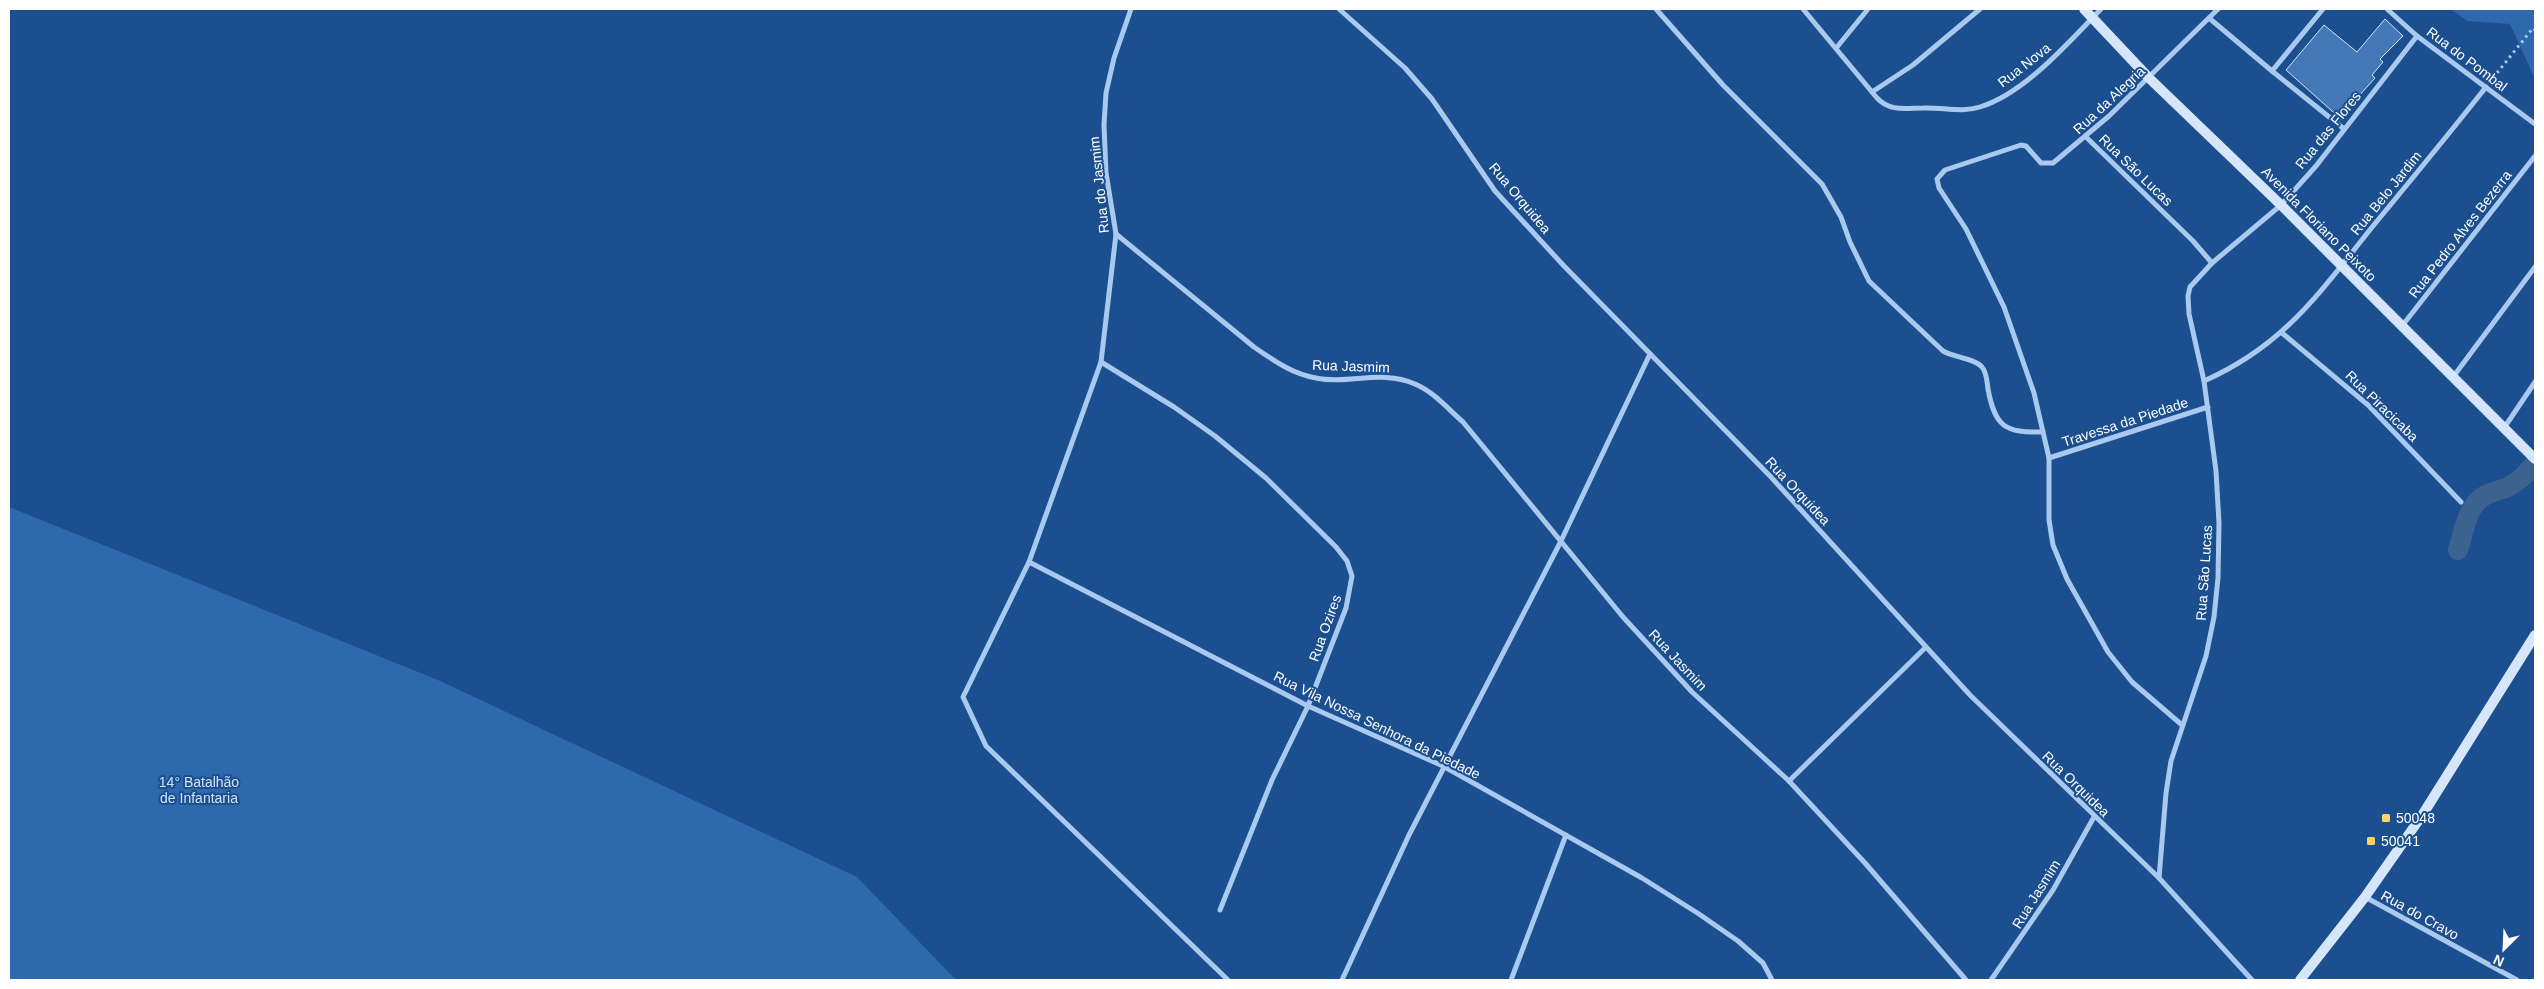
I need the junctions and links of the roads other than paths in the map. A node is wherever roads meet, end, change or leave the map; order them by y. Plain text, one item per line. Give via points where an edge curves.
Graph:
1 (1131, 9) edge
2 (1339, 9) edge
3 (1656, 9) edge
4 (1803, 9) edge
5 (1868, 9) edge
6 (1980, 9) edge
7 (2084, 9) edge
8 (2101, 9) edge
9 (2218, 9) edge
10 (2324, 9) edge
11 (2387, 9) edge
12 (2093, 17) junction
13 (2209, 18) junction
14 (2417, 36) junction
15 (1837, 47) junction
16 (2272, 71) junction
17 (2150, 78) junction
18 (2486, 87) junction
19 (1872, 92) junction
20 (2535, 124) edge
21 (2344, 129) junction
22 (2086, 137) junction
23 (2535, 156) edge
24 (1937, 180) joint
25 (2281, 205) junction
26 (1116, 234) junction
27 (2212, 263) junction
28 (2342, 266) junction
29 (2535, 267) edge
30 (2188, 296) joint
31 (2402, 326) junction
32 (2282, 333) junction
33 (1650, 354) junction
34 (1101, 362) junction
35 (2453, 377) junction
36 (2204, 381) junction
37 (2535, 382) edge
38 (2208, 407) junction
39 (2504, 428) junction
40 (2043, 432) junction
41 (2533, 456) edge
42 (2049, 458) junction
43 (2461, 502) dead end
44 (1560, 543) junction
45 (1029, 562) junction
46 (2535, 635) edge
47 (1926, 648) junction
48 (1308, 706) junction
49 (2182, 725) junction
50 (1443, 766) junction
51 (1789, 781) junction
52 (2094, 817) junction
53 (1566, 835) junction
54 (2159, 878) junction
55 (2365, 897) junction
56 (1220, 910) dead end
57 (1228, 980) edge
58 (1342, 980) edge
59 (1511, 980) edge
60 (1772, 980) edge
61 (1966, 980) edge
62 (1991, 980) edge
63 (2252, 980) edge
64 (2300, 980) edge
65 (2517, 980) edge

1 - 26 street, Rua do Jasmim via 1106,93 1106,173
2 - 33 street, Rua Orquidea via 1405,68 1432,99 1495,191
3 - 40 street via 1723,84 1822,184 1842,217 1869,281 1943,351 1981,365 1999,422 2014,432
4 - 15 street
5 - 15 street
6 - 19 street via 1913,66
7 - 12 street, Avenida Floriano Peixoto
8 - 12 street, Rua Nova
9 - 13 street, Rua da Alegria
10 - 16 street
11 - 14 street, Rua do Pombal
12 - 17 street, Avenida Floriano Peixoto
12 - 19 street, Rua Nova via 2024,82 1980,107 1963,110 1902,109 1886,106
13 - 16 street
13 - 17 street, Rua da Alegria
14 - 18 street, Rua do Pombal
14 - 21 street, Rua das Flores
15 - 19 street
16 - 21 street
17 - 22 street, Rua da Alegria
17 - 25 street, Avenida Floriano Peixoto
18 - 20 street, Rua do Pombal
18 - 28 street, Rua Belo Jardim
21 - 25 street, Rua das Flores
22 - 24 street, Rua da Alegria via 2047,164 2036,160 2026,146 2016,146 1945,170
22 - 27 street, Rua São Lucas
23 - 31 street, Rua Pedro Alves Bezerra
24 - 40 street, Travessa da Piedade via 1966,229 2004,307 2034,393
25 - 27 street, Rua das Flores
25 - 28 street, Avenida Floriano Peixoto
26 - 34 street, Rua do Jasmim
26 - 44 street, Rua Jasmim via 1254,347 1299,374 1317,379 1386,377 1414,383 1426,390 1463,422
27 - 30 street, Rua das Flores via 2190,287
28 - 31 street, Avenida Floriano Peixoto
28 - 32 street, Rua Belo Jardim via 2308,308
29 - 35 street
30 - 36 street, Rua São Lucas
31 - 35 street, Avenida Floriano Peixoto
32 - 36 street, Rua Belo Jardim via 2230,369
32 - 43 street, Rua Piracicaba via 2368,405
33 - 44 street
33 - 47 street, Rua Orquidea via 1770,476
34 - 45 street, Rua do Jasmim
34 - 48 street, Rua Ozires via 1215,436 1279,490 1347,561 1352,576 1346,608
35 - 39 street, Avenida Floriano Peixoto
36 - 38 street, Rua São Lucas
37 - 39 street
38 - 42 street, Travessa da Piedade
38 - 49 street, Rua São Lucas via 2216,471 2218,578 2206,656
39 - 41 street, Avenida Floriano Peixoto
40 - 42 street, Travessa da Piedade
42 - 49 street, Travessa da Piedade via 2049,520 2054,545 2067,579 2108,652 2132,682
44 - 50 street
44 - 51 street, Rua Jasmim via 1692,692
45 - 48 street, Rua Vila Nossa Senhora da Piedade
45 - 57 street, Rua do Jasmim via 963,697 986,746
46 - 55 street via 2423,814
47 - 51 street
47 - 52 street, Rua Orquidea via 2016,743
48 - 50 street, Rua Vila Nossa Senhora da Piedade
48 - 56 street, Rua Ozires via 1261,806
49 - 54 street, Rua São Lucas via 2166,793
50 - 53 street, Rua Vila Nossa Senhora da Piedade
50 - 58 street
51 - 61 street, Rua Jasmim via 1866,863
52 - 54 street, Rua Orquidea
52 - 62 street, Rua Jasmim via 2043,906
53 - 59 street
53 - 60 street, Rua Vila Nossa Senhora da Piedade via 1699,914 1738,941 1763,963
54 - 63 street, Rua Orquidea
55 - 64 street
55 - 65 street, Rua do Cravo

